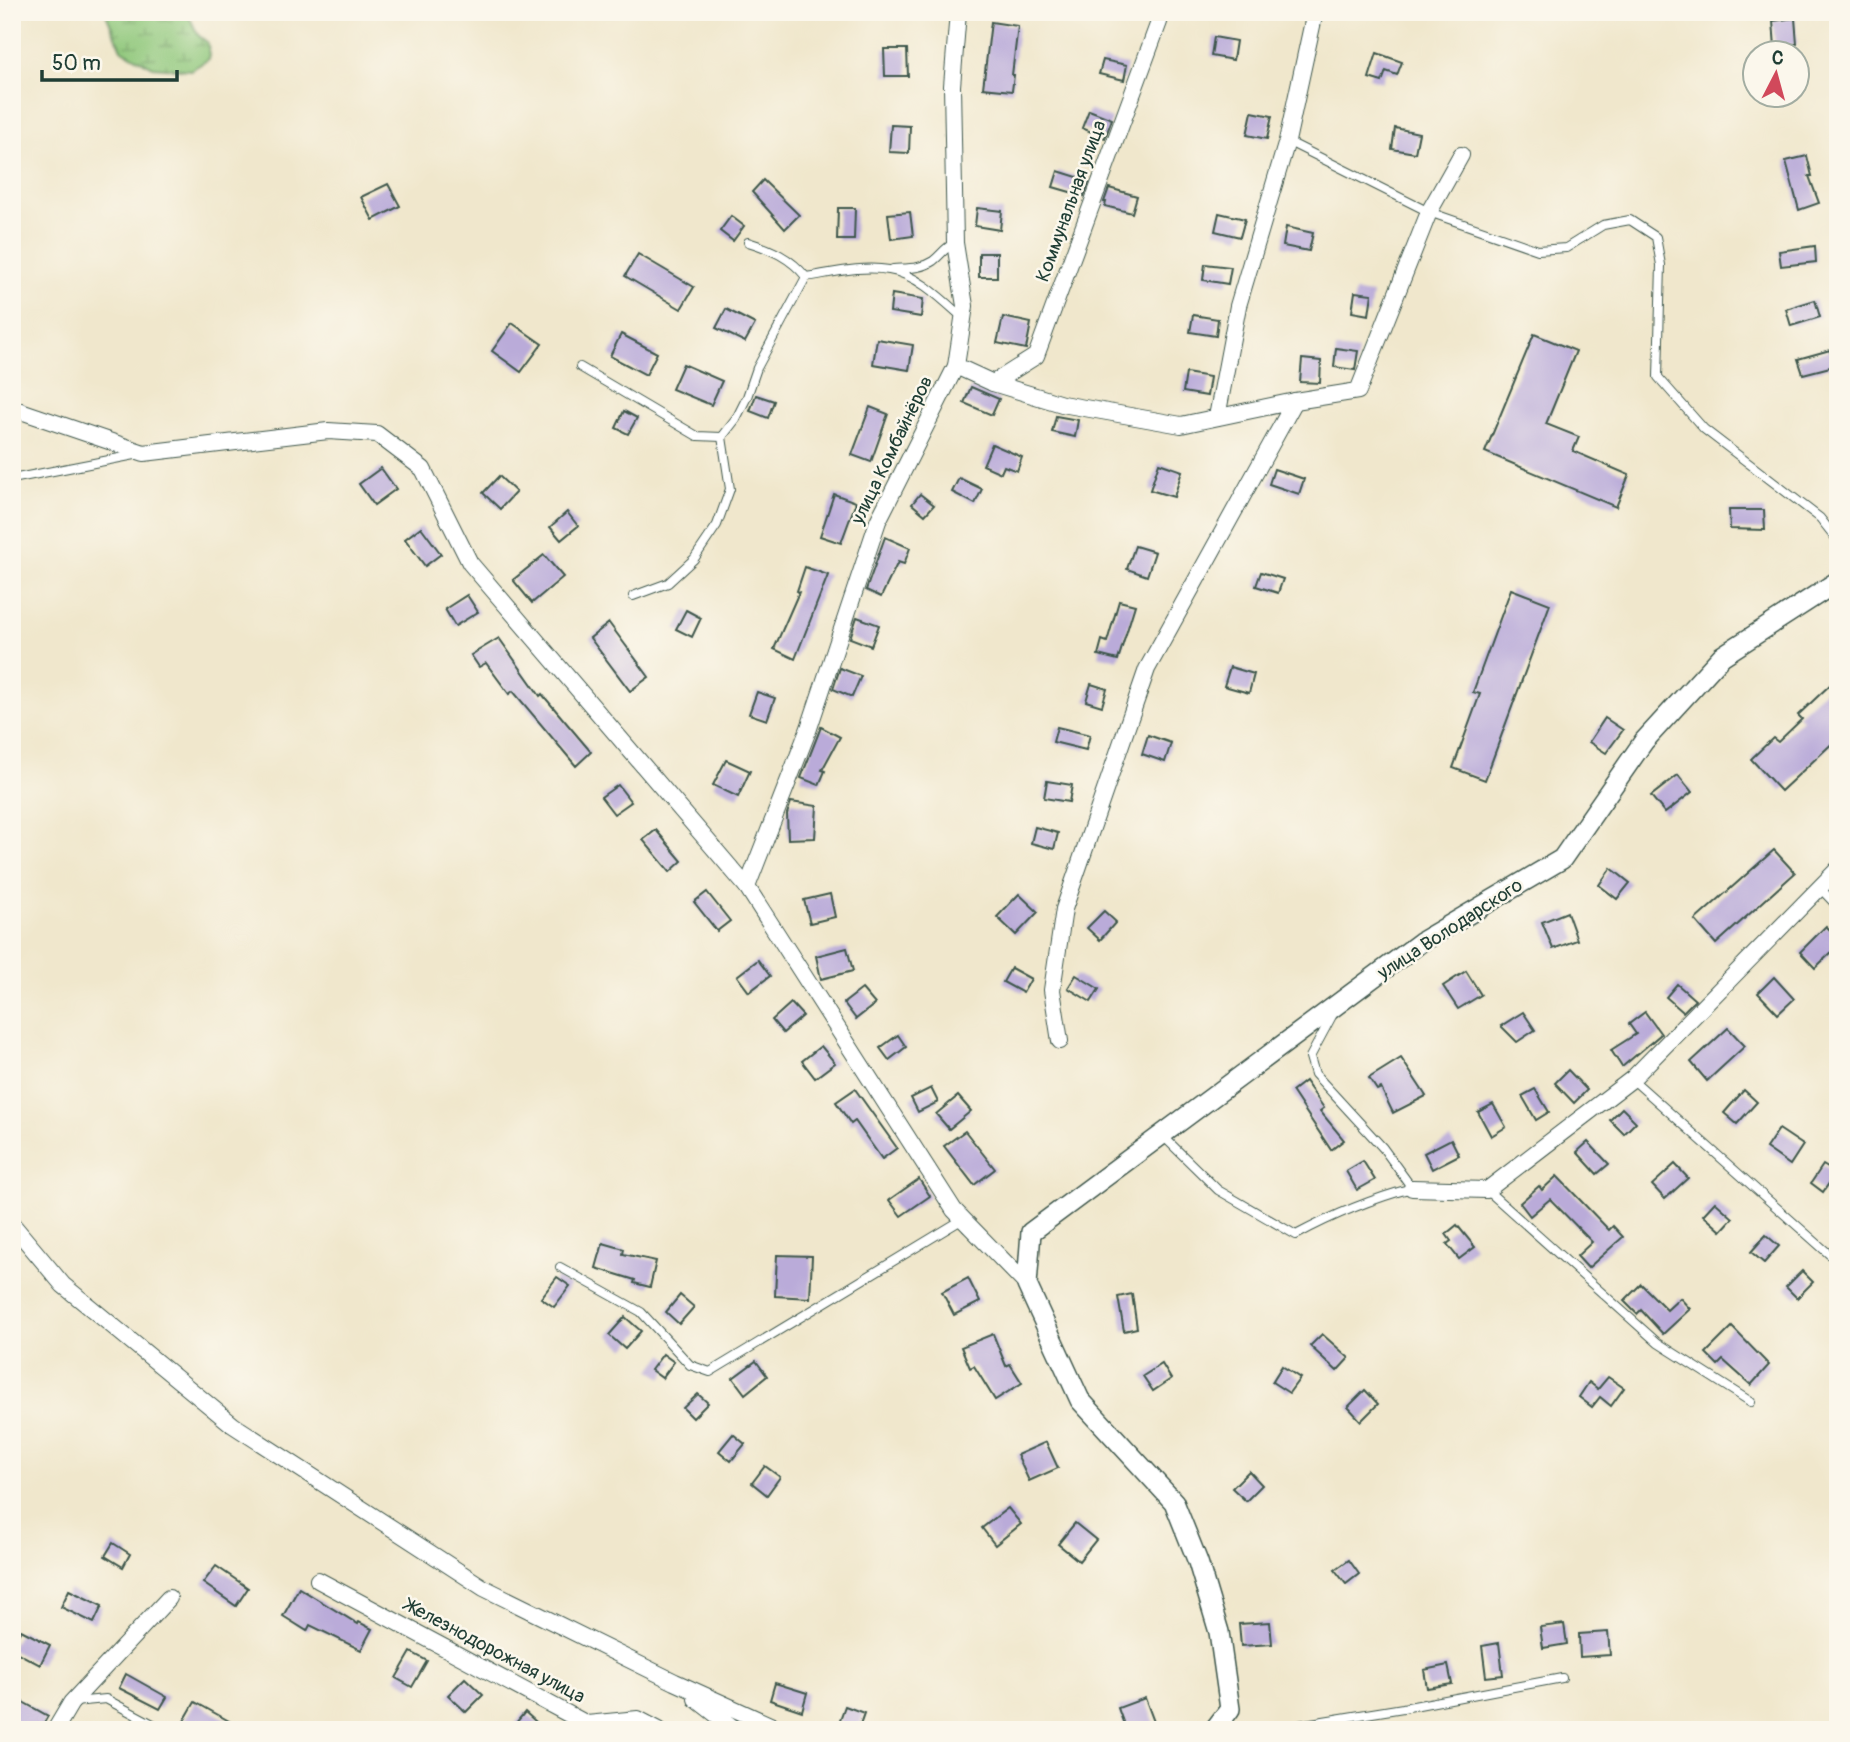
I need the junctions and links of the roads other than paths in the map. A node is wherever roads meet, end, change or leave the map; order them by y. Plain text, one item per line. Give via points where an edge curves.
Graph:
1 (958, 12) edge
2 (1161, 12) edge
3 (1315, 12) edge
4 (1287, 141) junction
5 (1461, 155) dead end
6 (1429, 212) junction
7 (748, 242) dead end
8 (955, 243) junction
9 (890, 270) junction
10 (806, 277) junction
11 (963, 318) junction
12 (956, 366) junction
13 (580, 367) dead end
14 (993, 383) junction
15 (1295, 401) junction
16 (12, 408) edge
17 (1217, 416) junction
18 (722, 437) junction
19 (144, 453) junction
20 (12, 479) edge
21 (1838, 541) edge
22 (1838, 581) edge
23 (633, 596) dead end
24 (1838, 869) edge
25 (747, 887) junction
26 (1819, 887) junction
27 (1838, 907) edge
28 (1339, 1004) junction
29 (1060, 1041) dead end
30 (1632, 1079) junction
31 (1161, 1135) junction
32 (1412, 1188) junction
33 (1487, 1190) junction
34 (963, 1219) junction
35 (12, 1224) edge
36 (1838, 1262) edge
37 (560, 1267) dead end
38 (1027, 1285) junction
39 (1751, 1402) dead end
40 (318, 1580) dead end
41 (169, 1598) dead end
42 (1562, 1678) dead end
43 (675, 1682) junction
44 (71, 1703) junction
45 (55, 1730) edge
46 (164, 1730) edge
47 (659, 1730) edge
48 (736, 1730) edge
49 (780, 1730) edge
50 (1214, 1730) edge
51 (1268, 1730) edge

1 - 8 street, улица Комбайнёров via 952,86
2 - 14 street, Коммунальная улица via 1036,355
3 - 4 street
4 - 6 lane
4 - 17 street via 1238,306
5 - 6 street
6 - 15 street via 1358,391
6 - 21 lane via 1538,250 1566,248 1603,225 1630,220 1656,237 1661,265 1658,377 1704,429 1820,518
7 - 10 lane via 795,263
8 - 9 lane via 920,267
8 - 11 street, улица Комбайнёров
9 - 10 lane
9 - 11 lane via 915,280
10 - 18 lane via 757,368 736,419
11 - 12 street, улица Комбайнёров
12 - 14 street
12 - 25 street, улица Комбайнёров via 878,521 809,728
13 - 18 lane via 697,436
14 - 17 street via 1062,404 1181,425
15 - 17 street
15 - 29 street via 1147,669 1064,909 1052,990
16 - 19 street
18 - 23 lane via 730,489 717,525 694,559 668,583
19 - 20 lane
19 - 25 street via 328,431 377,434 423,469 470,563
22 - 28 street, улица Володарского via 1723,656 1644,741 1562,859 1421,942
24 - 26 street
25 - 34 street
26 - 27 lane
26 - 30 street
28 - 31 street, улица Володарского
28 - 32 lane via 1310,1057 1314,1074 1383,1148
30 - 33 street
30 - 36 lane
31 - 32 lane via 1218,1190 1296,1235 1369,1201
31 - 38 street, улица Володарского via 1031,1232
32 - 33 street
33 - 39 lane via 1658,1343
34 - 37 lane via 710,1372 690,1365 641,1312
34 - 38 street
35 - 43 street via 63,1285 233,1425 484,1588
38 - 50 street via 1080,1400 1174,1502 1219,1632 1230,1709
40 - 47 street, Железнодорожная улица via 587,1724 638,1719
41 - 44 street
42 - 51 lane
43 - 48 street
43 - 49 street
44 - 45 street
44 - 46 lane via 106,1699

